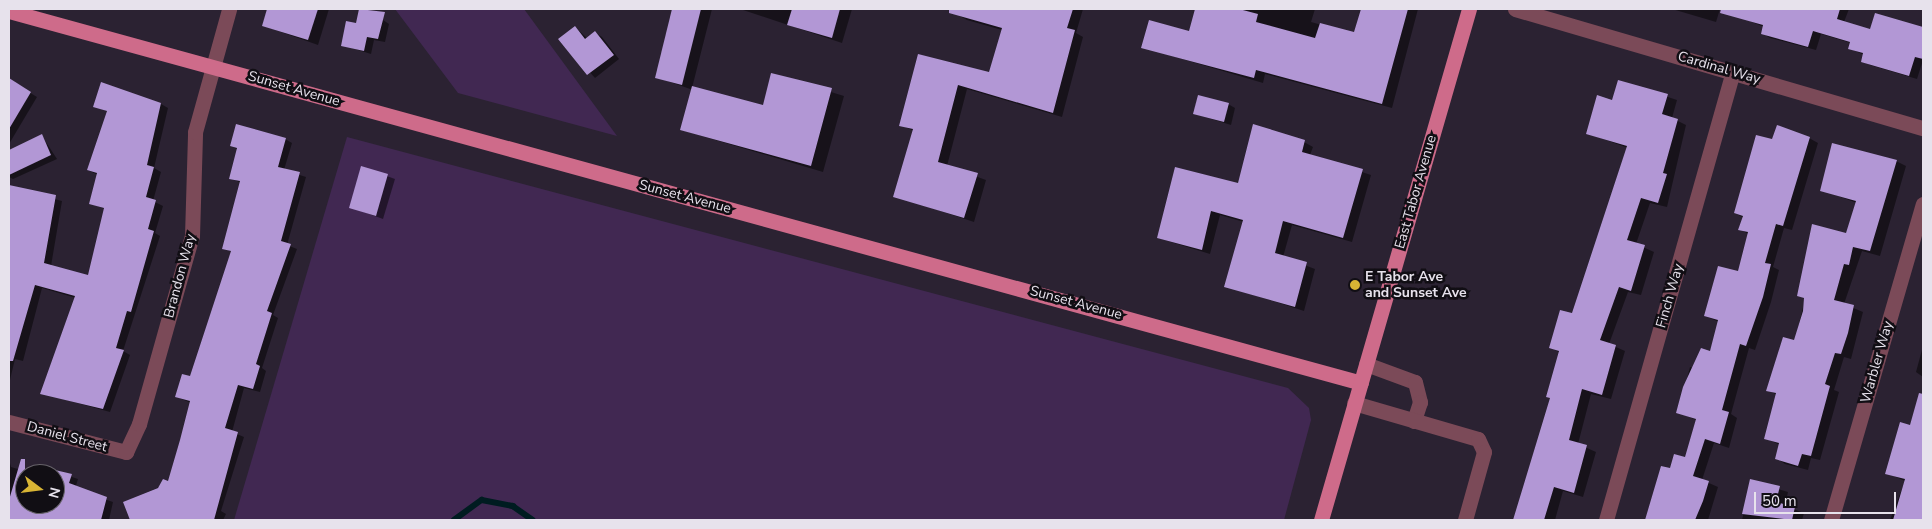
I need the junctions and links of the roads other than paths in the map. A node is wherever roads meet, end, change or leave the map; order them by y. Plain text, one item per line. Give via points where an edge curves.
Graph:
1 (229, 9) edge
2 (1469, 9) edge
3 (1515, 9) edge
4 (9, 11) edge
5 (214, 66) junction
6 (1733, 72) junction
7 (1923, 128) edge
8 (1923, 204) edge
9 (1366, 364) junction
10 (1361, 382) junction
11 (1354, 403) junction
12 (1414, 421) junction
13 (9, 422) edge
14 (126, 452) joint
15 (1321, 520) edge
16 (1465, 520) edge
17 (1606, 520) edge
18 (1831, 520) edge

1 - 5 street, Brandon Way
2 - 9 main road, East Tabor Avenue
3 - 6 street, Cardinal Way
4 - 5 main road, Sunset Avenue
5 - 10 main road, Sunset Avenue
5 - 14 street, Brandon Way via 195,132 192,236 139,424
6 - 7 street, Cardinal Way
6 - 17 street, Finch Way
8 - 18 street, Warbler Way
9 - 10 main road, East Tabor Avenue
9 - 12 street via 1415,382 1420,402
10 - 11 main road, East Tabor Avenue
11 - 12 street
11 - 15 main road, East Tabor Avenue
12 - 16 street via 1478,439 1484,452
13 - 14 street, Daniel Street

